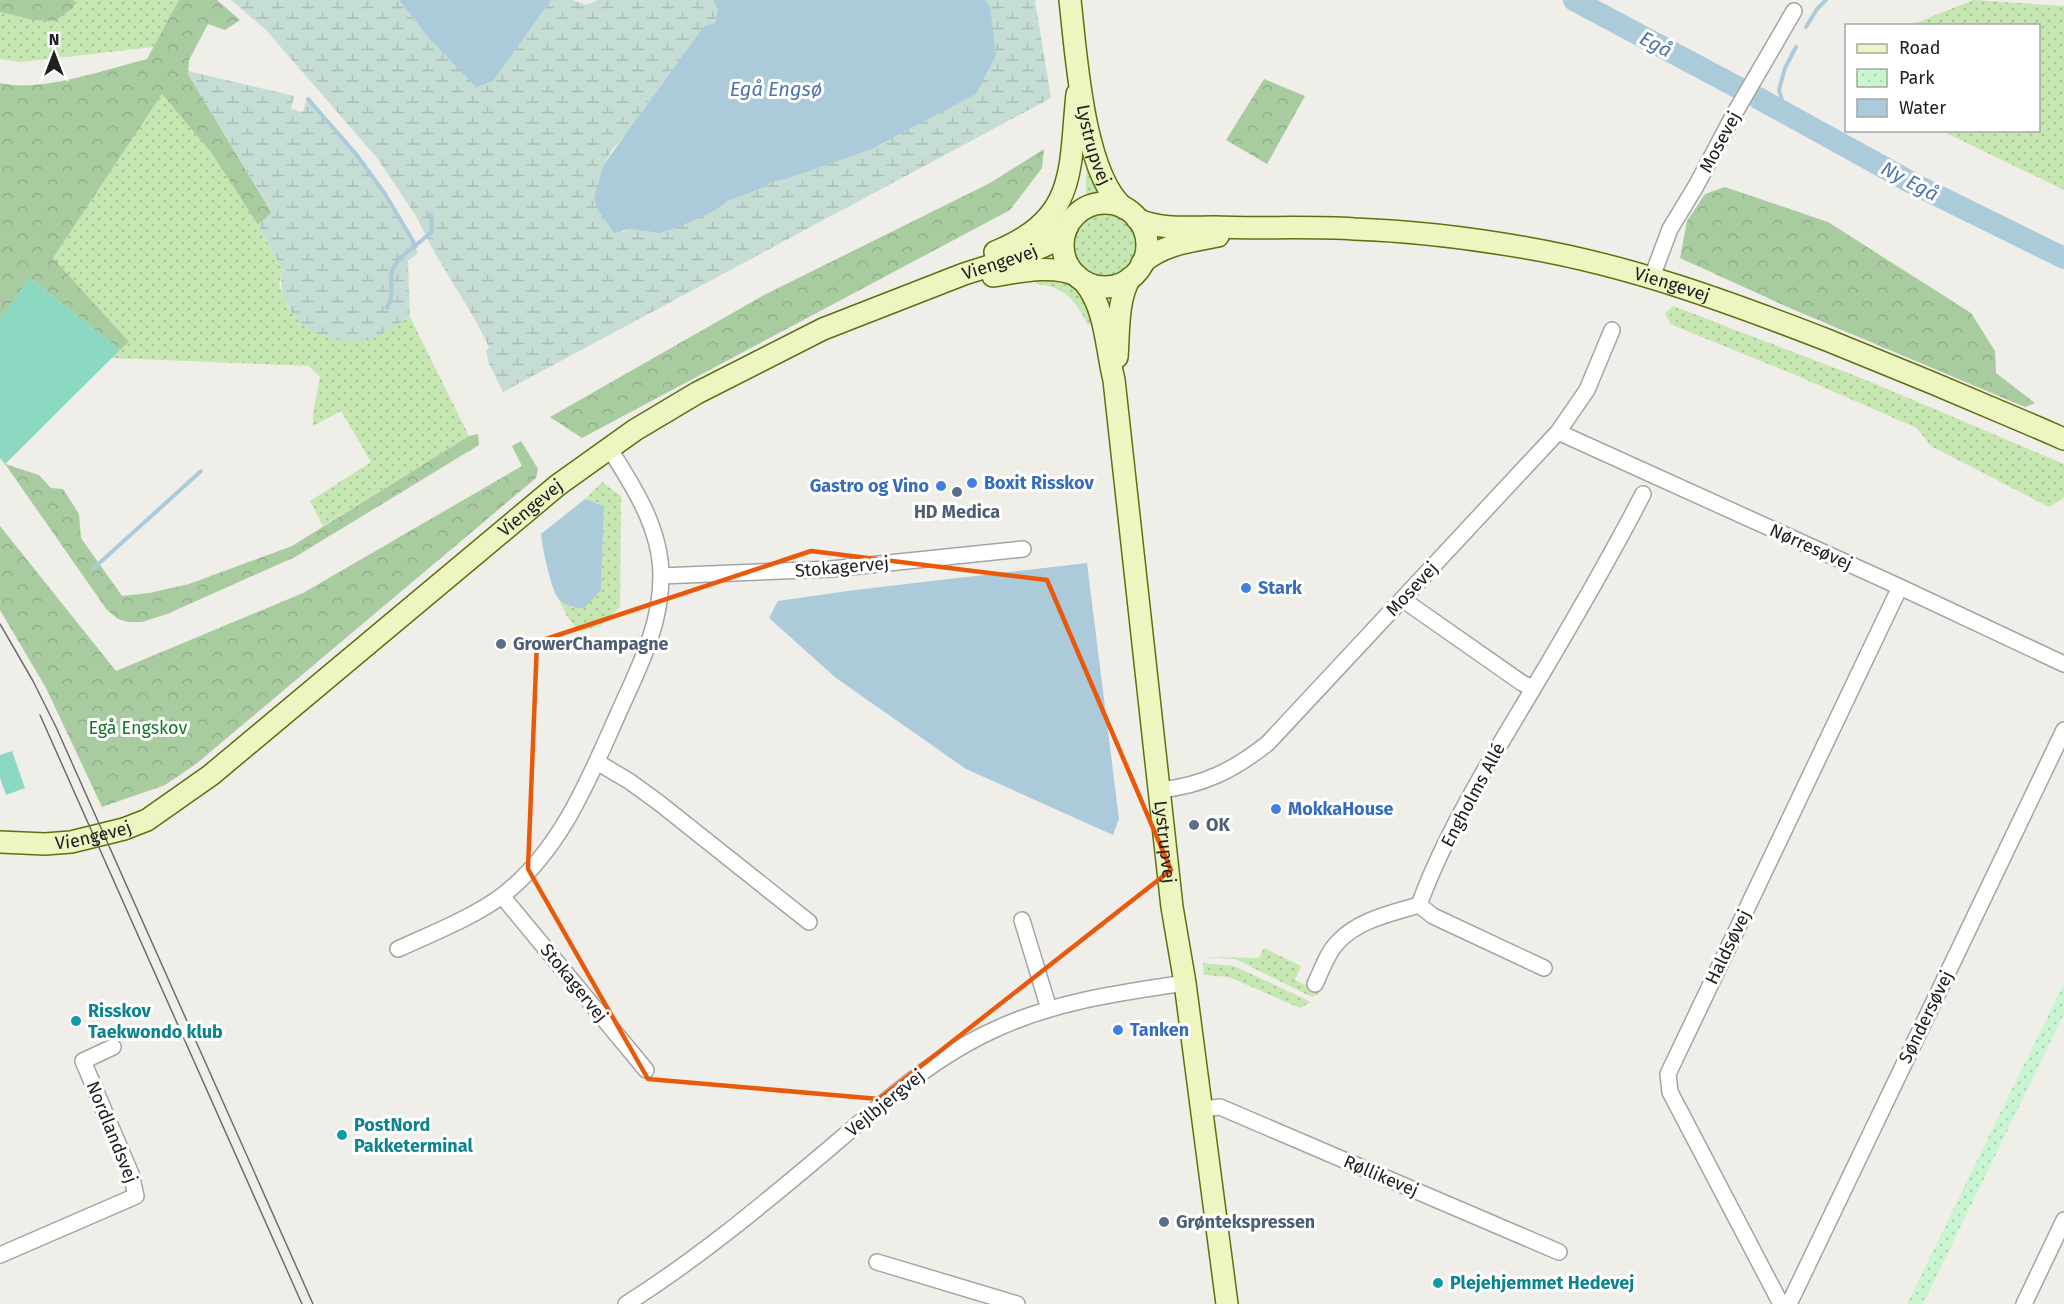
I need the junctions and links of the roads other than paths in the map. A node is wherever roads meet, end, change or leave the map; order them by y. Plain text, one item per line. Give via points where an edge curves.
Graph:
1 (1070, 0) edge
2 (1794, 11) dead end
3 (1078, 84) junction
4 (1131, 213) junction
5 (1071, 221) junction
6 (1254, 229) junction
7 (1136, 271) junction
8 (1652, 277) junction
9 (1080, 279) junction
10 (927, 290) junction
11 (850, 318) junction
12 (1612, 330) dead end
13 (1114, 380) junction
14 (1558, 432) junction
15 (2064, 439) edge
16 (609, 448) junction
17 (1643, 494) dead end
18 (1023, 549) dead end
19 (661, 576) junction
20 (1900, 587) junction
21 (1402, 600) junction
22 (2064, 664) edge
23 (1533, 688) junction
24 (2064, 730) edge
25 (597, 762) junction
26 (1161, 790) junction
27 (178, 797) junction
28 (0, 830) edge
29 (0, 842) edge
30 (502, 896) junction
31 (1419, 905) junction
32 (1022, 920) dead end
33 (809, 922) dead end
34 (398, 949) dead end
35 (1544, 968) dead end
36 (1185, 983) junction
37 (1315, 984) dead end
38 (1049, 1009) junction
39 (113, 1047) dead end
40 (646, 1070) dead end
41 (1202, 1108) junction
42 (2064, 1220) edge
43 (1559, 1252) dead end
44 (0, 1255) edge
45 (877, 1262) dead end
46 (626, 1304) edge
47 (1017, 1304) edge
48 (1227, 1304) edge
49 (1781, 1304) edge
50 (1789, 1304) edge
51 (2024, 1304) edge

1 - 3 street, Lystrupvej
2 - 8 street, Mosevej via 1670,229
3 - 4 street, Lystrupvej via 1100,171 1110,191
3 - 5 street, Lystrupvej via 1082,173 1080,205
3 - 11 street via 1067,181 1056,206 1037,229 1013,245 924,280
4 - 5 street via 1116,204 1101,203 1087,207
4 - 6 street, Viengevej via 1147,223 1167,226
4 - 7 street via 1146,240 1146,251
5 - 9 street via 1064,235 1064,251
5 - 10 street, Viengevej via 1053,240 1032,252
6 - 7 street, Viengevej via 1169,247 1157,252
6 - 8 street, Viengevej via 1355,229 1460,237 1529,248
7 - 9 street via 1109,287
7 - 13 street, Lystrupvej via 1125,288
8 - 15 street, Viengevej via 1791,326
9 - 10 street, Viengevej via 1061,271 1022,272
9 - 13 street, Lystrupvej via 1094,296 1102,319
10 - 11 street, Viengevej
11 - 16 street, Viengevej via 697,393
12 - 14 street, Mosevej via 1587,390
13 - 26 street, Lystrupvej
14 - 20 street, Nørresøvej
14 - 21 street, Mosevej
16 - 19 street via 646,511 656,540
16 - 27 street, Viengevej via 558,485 211,776
17 - 23 street, Engholms Allé
18 - 19 street, Stokagervej via 831,569
19 - 25 street via 652,635
20 - 22 street, Nørresøvej
20 - 49 street, Haldsøvej via 1668,1074 1670,1092
21 - 23 street
21 - 26 street, Mosevej via 1290,721 1245,762 1204,780
23 - 31 street, Engholms Allé via 1461,814
24 - 50 street, Søndersøvej
25 - 30 street via 557,836
25 - 33 street via 658,802
26 - 36 street, Lystrupvej via 1172,907
27 - 28 street, Viengevej via 80,829
27 - 29 street, Viengevej via 147,820 95,837 45,844
30 - 34 street
30 - 40 street, Stokagervej
31 - 35 street via 1433,916
31 - 37 street via 1348,932 1336,943
32 - 38 street
36 - 38 street, Vejlbjergvej via 1114,993
36 - 41 street, Lystrupvej
38 - 46 street, Vejlbjergvej via 997,1028 931,1066 706,1248
39 - 44 street, Nordlandsvej via 83,1061 131,1174 136,1196
41 - 43 street, Røllikevej via 1220,1107
41 - 48 street, Lystrupvej
42 - 51 street
45 - 47 street

